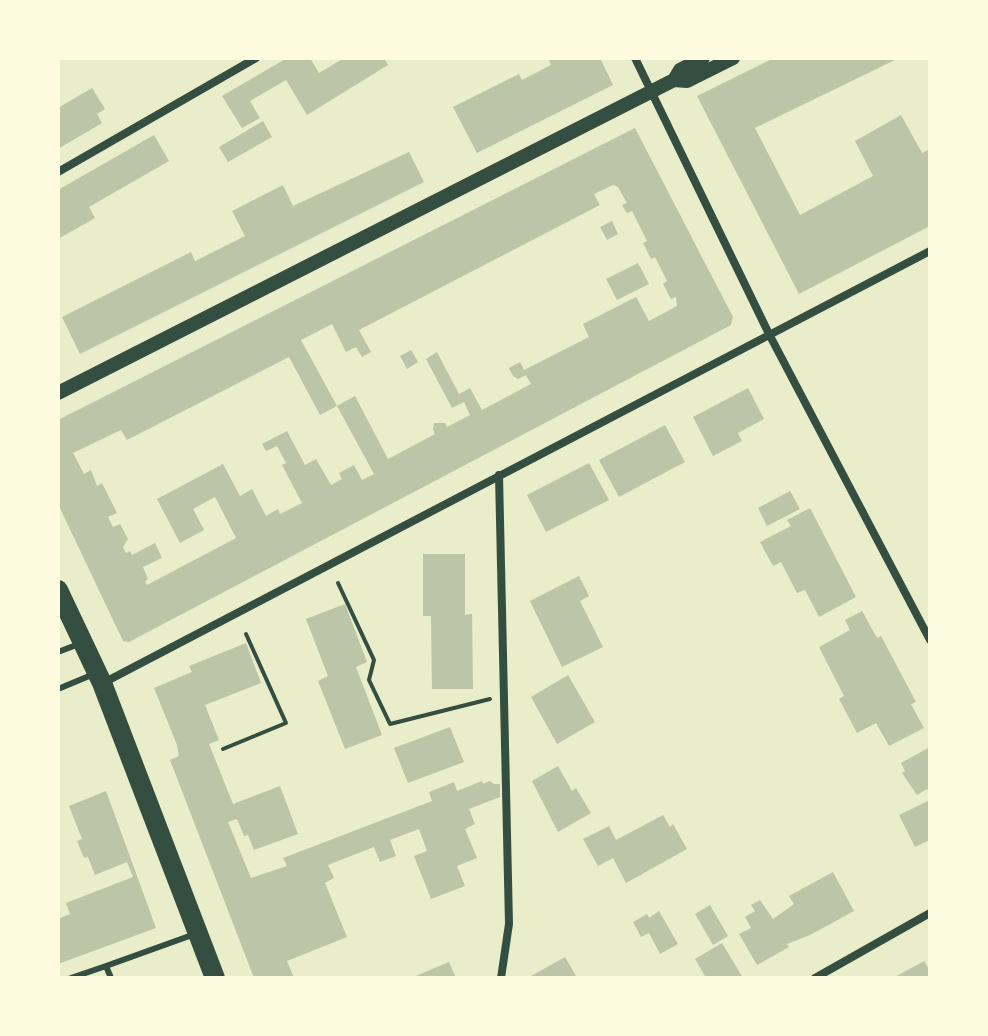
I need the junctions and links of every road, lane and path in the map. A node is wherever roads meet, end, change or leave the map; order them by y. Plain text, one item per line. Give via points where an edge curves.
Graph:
1 (256, 58) edge
2 (635, 58) edge
3 (703, 58) edge
4 (733, 58) edge
5 (674, 80) junction
6 (651, 92) junction
7 (58, 172) edge
8 (930, 251) edge
9 (769, 334) junction
10 (58, 393) edge
11 (499, 475) junction
12 (338, 583) dead end
13 (58, 590) edge
14 (246, 634) dead end
15 (930, 640) edge
16 (83, 643) junction
17 (58, 652) edge
18 (99, 678) junction
19 (58, 689) edge
20 (504, 700) junction
21 (223, 749) dead end
22 (930, 913) edge
23 (198, 933) junction
24 (106, 966) junction
25 (71, 978) edge
26 (111, 978) edge
27 (215, 978) edge
28 (501, 978) edge
29 (815, 978) edge

1 - 7 street
2 - 6 street
3 - 5 street via 680,70
4 - 5 street via 687,81
5 - 6 street
6 - 9 street
6 - 10 street
8 - 9 street
9 - 11 street
9 - 15 street
11 - 18 street
11 - 20 street
12 - 20 path via 374,660 369,680 390,724 485,699
13 - 16 main road
14 - 21 path via 286,723
16 - 17 lane
16 - 18 main road
18 - 19 lane
18 - 23 main road
20 - 28 street via 509,924
22 - 29 street
23 - 24 lane
23 - 27 main road
24 - 25 lane
24 - 26 lane

